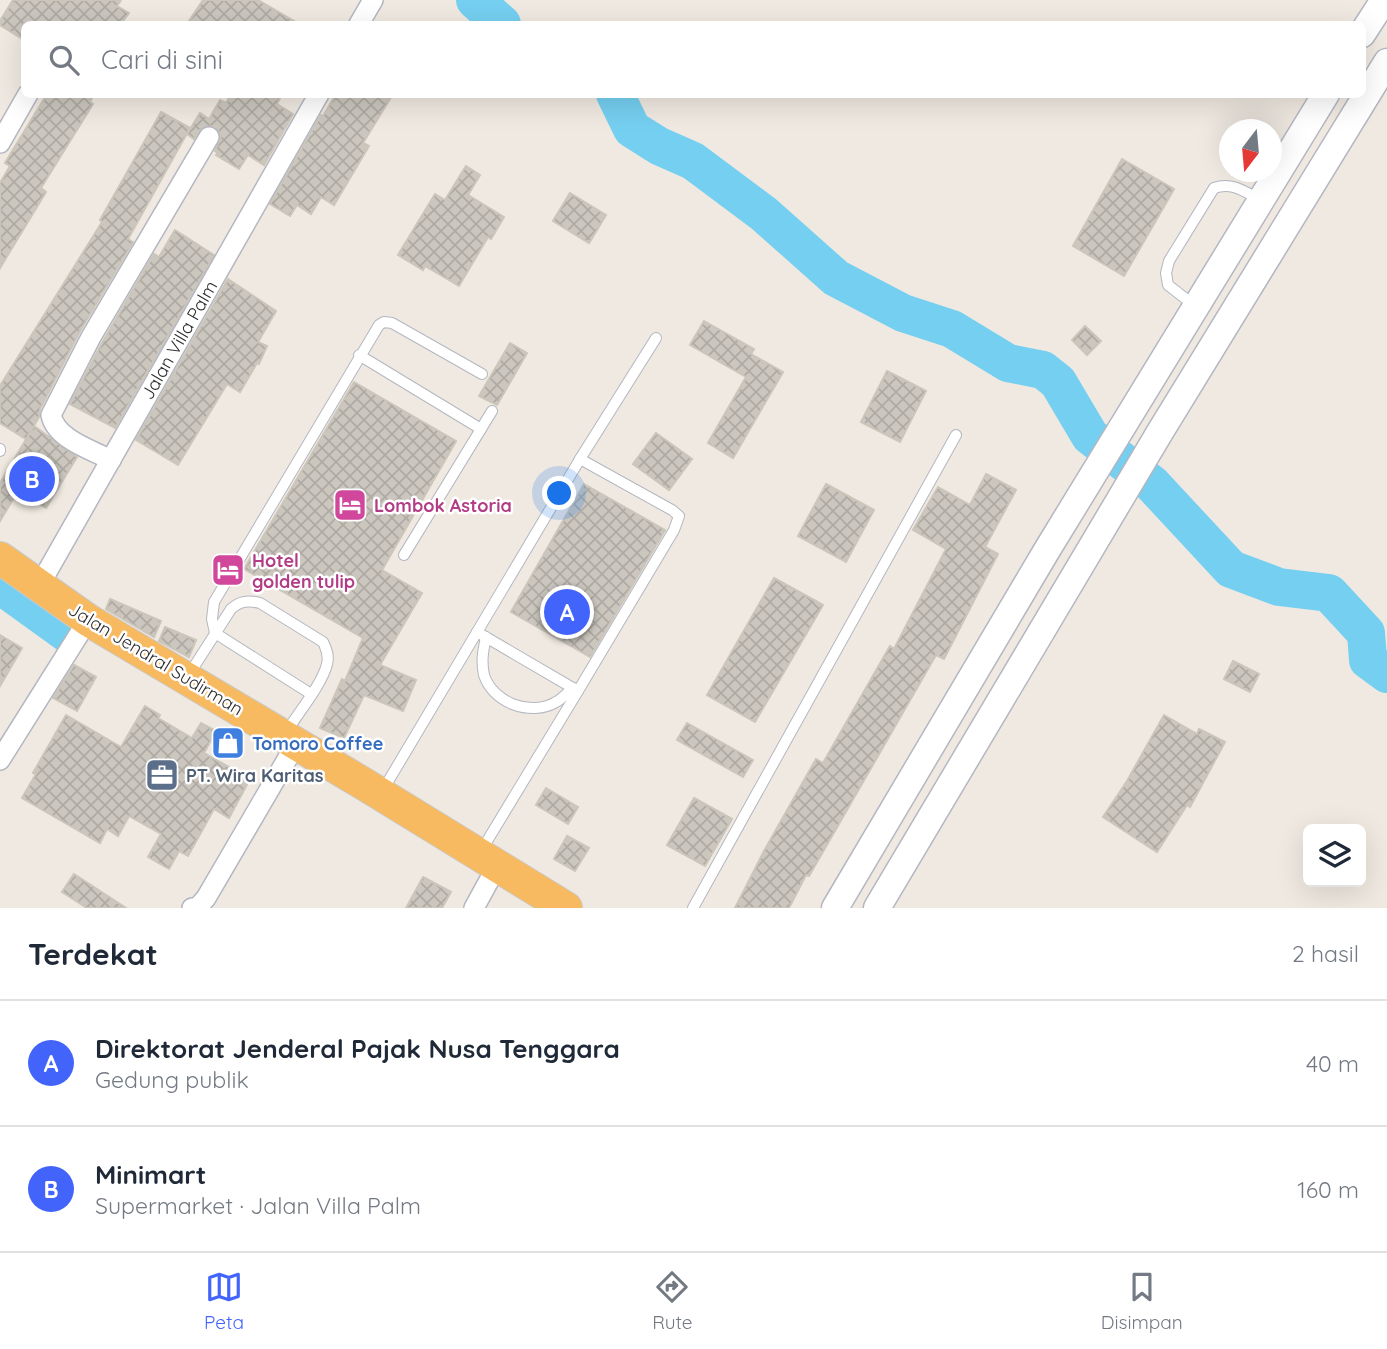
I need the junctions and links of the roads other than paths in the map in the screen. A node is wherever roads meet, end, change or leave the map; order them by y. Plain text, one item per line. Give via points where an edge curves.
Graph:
1 (373, 0) edge
2 (1384, 0) edge
3 (361, 21) edge
4 (1366, 29) edge
5 (1387, 62) edge
6 (1366, 96) edge
7 (26, 98) edge
8 (317, 98) edge
9 (1324, 98) edge
10 (1365, 98) edge
11 (209, 137) dead end
12 (0, 143) edge
13 (1260, 200) junction
14 (1195, 306) junction
15 (656, 338) dead end
16 (359, 355) junction
17 (482, 374) dead end
18 (492, 411) dead end
19 (481, 429) junction
20 (956, 435) dead end
21 (580, 459) junction
22 (111, 460) junction
23 (404, 555) dead end
24 (0, 558) edge
25 (39, 586) junction
26 (88, 620) junction
27 (215, 633) junction
28 (481, 635) junction
29 (186, 679) junction
30 (575, 690) junction
31 (311, 694) junction
32 (290, 740) junction
33 (0, 760) edge
34 (380, 794) junction
35 (488, 860) junction
36 (184, 906) edge
37 (474, 908) edge
38 (566, 908) edge
39 (694, 908) edge
40 (835, 908) edge
41 (877, 908) edge

1 - 3 street
2 - 4 main road
5 - 6 main road
7 - 12 street
8 - 22 street, Jalan Villa Palm
9 - 13 main road
10 - 41 main road via 1116,504
11 - 22 street via 91,337 51,415 60,433
13 - 14 main road
13 - 14 lane via 1236,187 1224,184 1214,188 1169,261 1168,285
14 - 40 main road
15 - 21 lane
16 - 17 lane via 379,325 392,323
16 - 19 lane
16 - 27 lane via 214,602
18 - 19 lane
19 - 23 lane
20 - 39 lane
21 - 28 lane
21 - 30 lane via 679,516
22 - 25 street, Jalan Villa Palm
24 - 25 highway, Jalan Jendral Sudirman
25 - 26 highway, Jalan Jendral Sudirman
26 - 29 highway, Jalan Jendral Sudirman
26 - 33 street
27 - 29 lane
27 - 31 lane
27 - 31 lane via 231,609 249,601 260,603 323,642 327,664
28 - 30 lane
28 - 30 lane via 485,678 497,695 515,706 536,708
28 - 34 lane
29 - 32 highway, Jalan Jendral Sudirman
30 - 35 lane
31 - 32 lane
32 - 34 highway, Jalan Jendral Sudirman
32 - 36 street via 206,898 198,907
34 - 35 highway, Jalan Jendral Sudirman
35 - 37 street
35 - 38 highway, Jalan Jendral Sudirman

